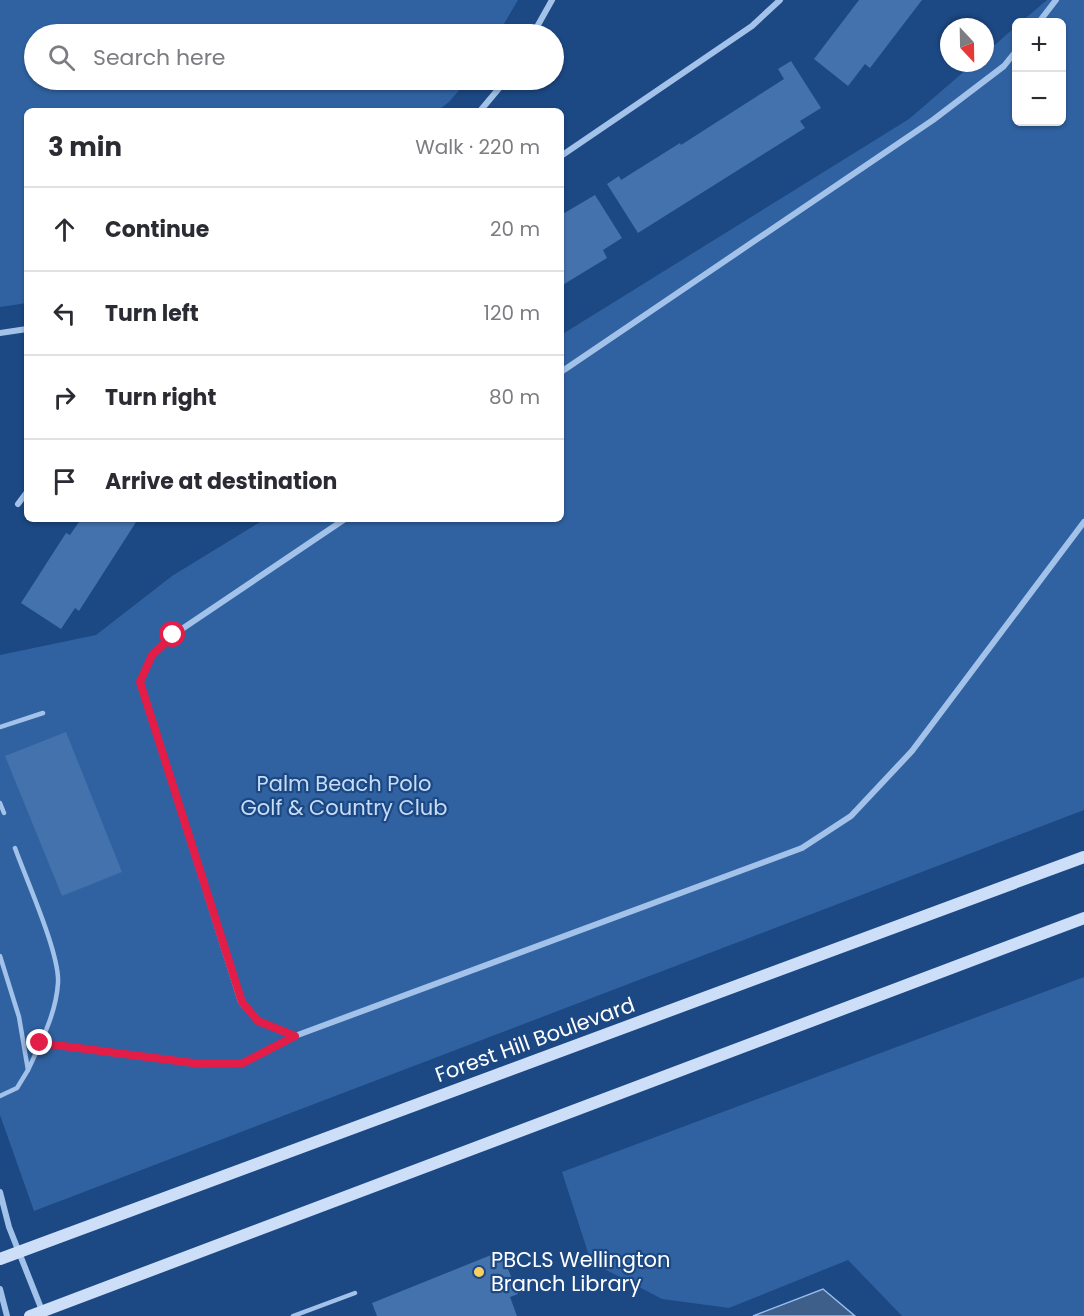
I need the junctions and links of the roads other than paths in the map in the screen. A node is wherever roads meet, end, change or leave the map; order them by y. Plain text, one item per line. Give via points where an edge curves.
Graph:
1 (552, 0) edge
2 (780, 0) edge
3 (1056, 0) edge
4 (1042, 18) edge
5 (539, 24) edge
6 (1012, 57) edge
7 (498, 90) edge
8 (483, 108) edge
9 (564, 154) edge
10 (24, 329) edge
11 (0, 333) edge
12 (564, 370) edge
13 (24, 496) edge
14 (18, 504) dead end
15 (341, 522) edge
16 (1084, 522) edge
17 (43, 713) dead end
18 (0, 727) edge
19 (0, 803) edge
20 (4, 813) dead end
21 (15, 848) dead end
22 (1084, 857) edge
23 (1084, 918) edge
24 (0, 956) edge
25 (295, 1036) junction
26 (40, 1043) junction
27 (28, 1070) junction
28 (0, 1096) edge
29 (0, 1192) edge
30 (19, 1252) junction
31 (0, 1259) edge
32 (0, 1289) edge
33 (355, 1293) dead end
34 (44, 1313) edge
35 (7, 1316) edge
36 (30, 1316) edge
37 (293, 1316) edge

1 - 5 street
2 - 9 street via 752,26
3 - 4 street
6 - 12 street via 933,120
7 - 8 street
10 - 11 street
13 - 14 street
15 - 25 street via 173,635 152,655 140,682 242,1002 258,1021
16 - 25 street via 912,751 851,816 802,848
17 - 18 lane
19 - 20 lane
21 - 26 lane via 47,936 58,981 54,1007
22 - 30 main road, Forest Hill Boulevard
23 - 34 main road
24 - 27 lane via 19,1017
25 - 26 lane via 243,1063 211,1064
26 - 27 lane
27 - 28 lane via 17,1088
29 - 30 street
30 - 31 main road, Forest Hill Boulevard
30 - 34 street
32 - 35 street
33 - 37 lane
34 - 36 main road

